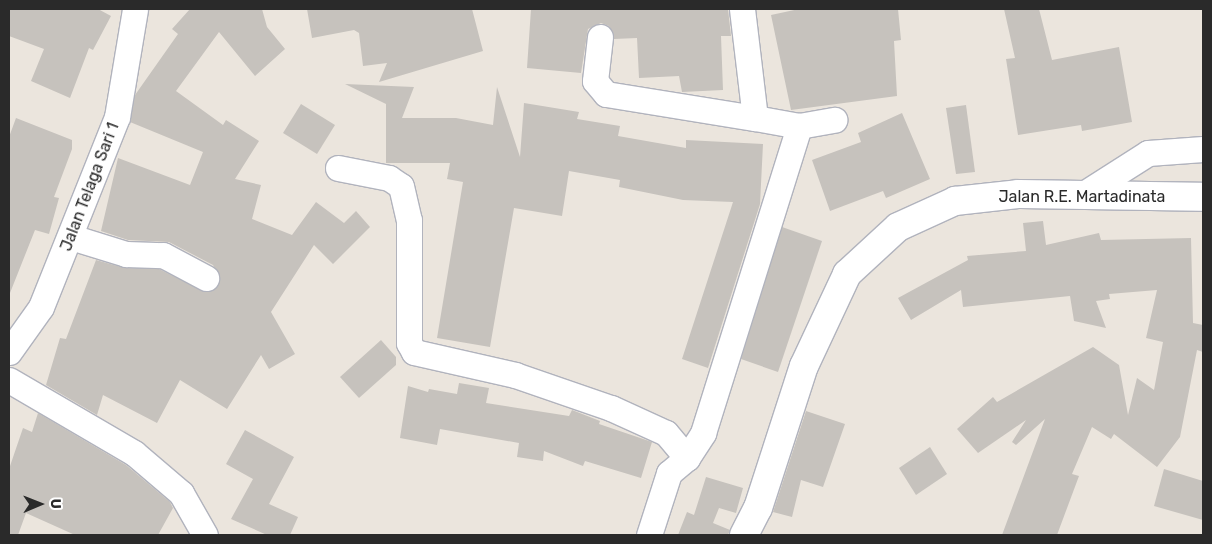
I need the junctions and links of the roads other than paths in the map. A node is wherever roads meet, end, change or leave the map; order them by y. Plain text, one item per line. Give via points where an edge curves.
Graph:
1 (135, 9) edge
2 (742, 9) edge
3 (600, 37) dead end
4 (755, 118) junction
5 (834, 120) dead end
6 (799, 126) junction
7 (1203, 149) edge
8 (338, 168) dead end
9 (1082, 195) junction
10 (1203, 197) edge
11 (71, 237) junction
12 (206, 278) dead end
13 (9, 352) edge
14 (9, 380) edge
15 (687, 458) junction
16 (205, 535) edge
17 (650, 535) edge
18 (744, 535) edge

1 - 11 street, Jalan Telaga Sari 1 via 117,117
2 - 4 street
3 - 4 street via 595,81 606,94
4 - 6 street
5 - 6 street
6 - 15 street via 703,434
7 - 9 street via 1148,153
8 - 15 street via 389,178 401,186 409,220 409,343 414,352 514,374 611,408 666,433
9 - 10 street, Jalan R.E. Martadinata
9 - 18 street, Jalan R.E. Martadinata via 1018,194 955,201 898,227 847,274 804,366 758,508
11 - 12 street via 126,254 163,254
11 - 13 street, Jalan Telaga Sari 1 via 41,307
14 - 16 street via 134,453 181,493
15 - 17 street via 670,473

